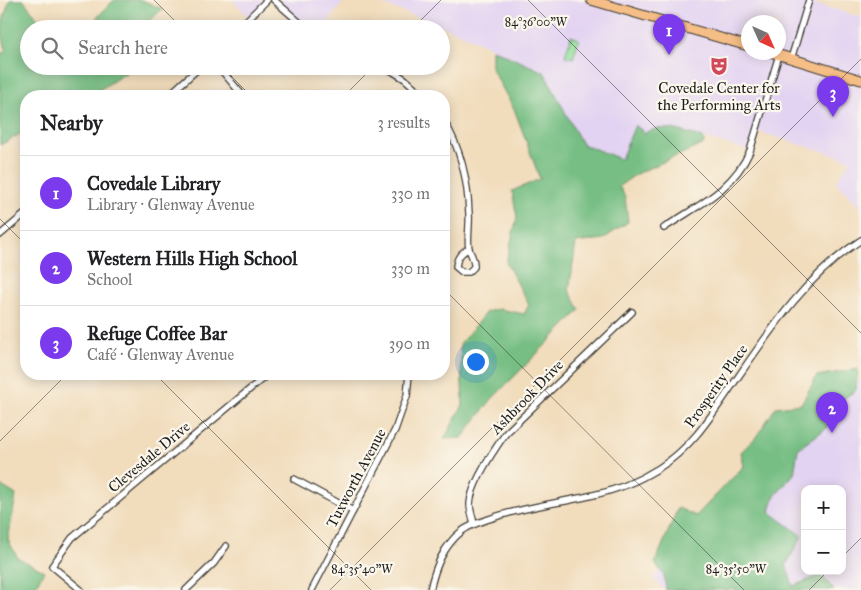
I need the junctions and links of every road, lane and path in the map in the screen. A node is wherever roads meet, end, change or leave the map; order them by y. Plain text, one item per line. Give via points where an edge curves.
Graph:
1 (267, 0) edge
2 (274, 0) edge
3 (592, 0) edge
4 (809, 0) edge
5 (247, 20) edge
6 (297, 20) edge
7 (741, 44) edge
8 (786, 57) edge
9 (791, 59) junction
10 (777, 60) edge
11 (191, 75) edge
12 (226, 75) edge
13 (399, 75) edge
14 (861, 80) edge
15 (175, 90) edge
16 (239, 90) edge
17 (417, 90) edge
18 (450, 134) edge
19 (20, 218) edge
20 (664, 228) dead end
21 (0, 235) edge
22 (861, 240) edge
23 (469, 248) dead end
24 (632, 312) dead end
25 (261, 380) edge
26 (408, 380) edge
27 (294, 479) dead end
28 (353, 511) junction
29 (474, 524) junction
30 (226, 546) dead end
31 (81, 590) edge
32 (186, 590) edge
33 (312, 590) edge
34 (430, 590) edge

1 - 5 street
2 - 6 street
3 - 7 main road
4 - 9 street
8 - 9 main road
9 - 14 main road
10 - 20 street via 750,151 741,168 706,202
11 - 15 street
12 - 16 street
13 - 17 street
18 - 23 street via 459,154 467,189
19 - 21 street
22 - 29 street, Prosperity Place via 819,273 794,300 702,429 675,456 627,485 588,497 527,507
24 - 29 street, Ashbrook Drive via 506,433 473,490 470,506
25 - 31 street, Clevesdale Drive via 78,533 61,552 52,566
26 - 28 street, Tuxworth Avenue via 403,411 395,430
27 - 28 street
28 - 33 street, Tuxworth Avenue
29 - 34 street via 462,531 442,554
30 - 32 street via 214,563

